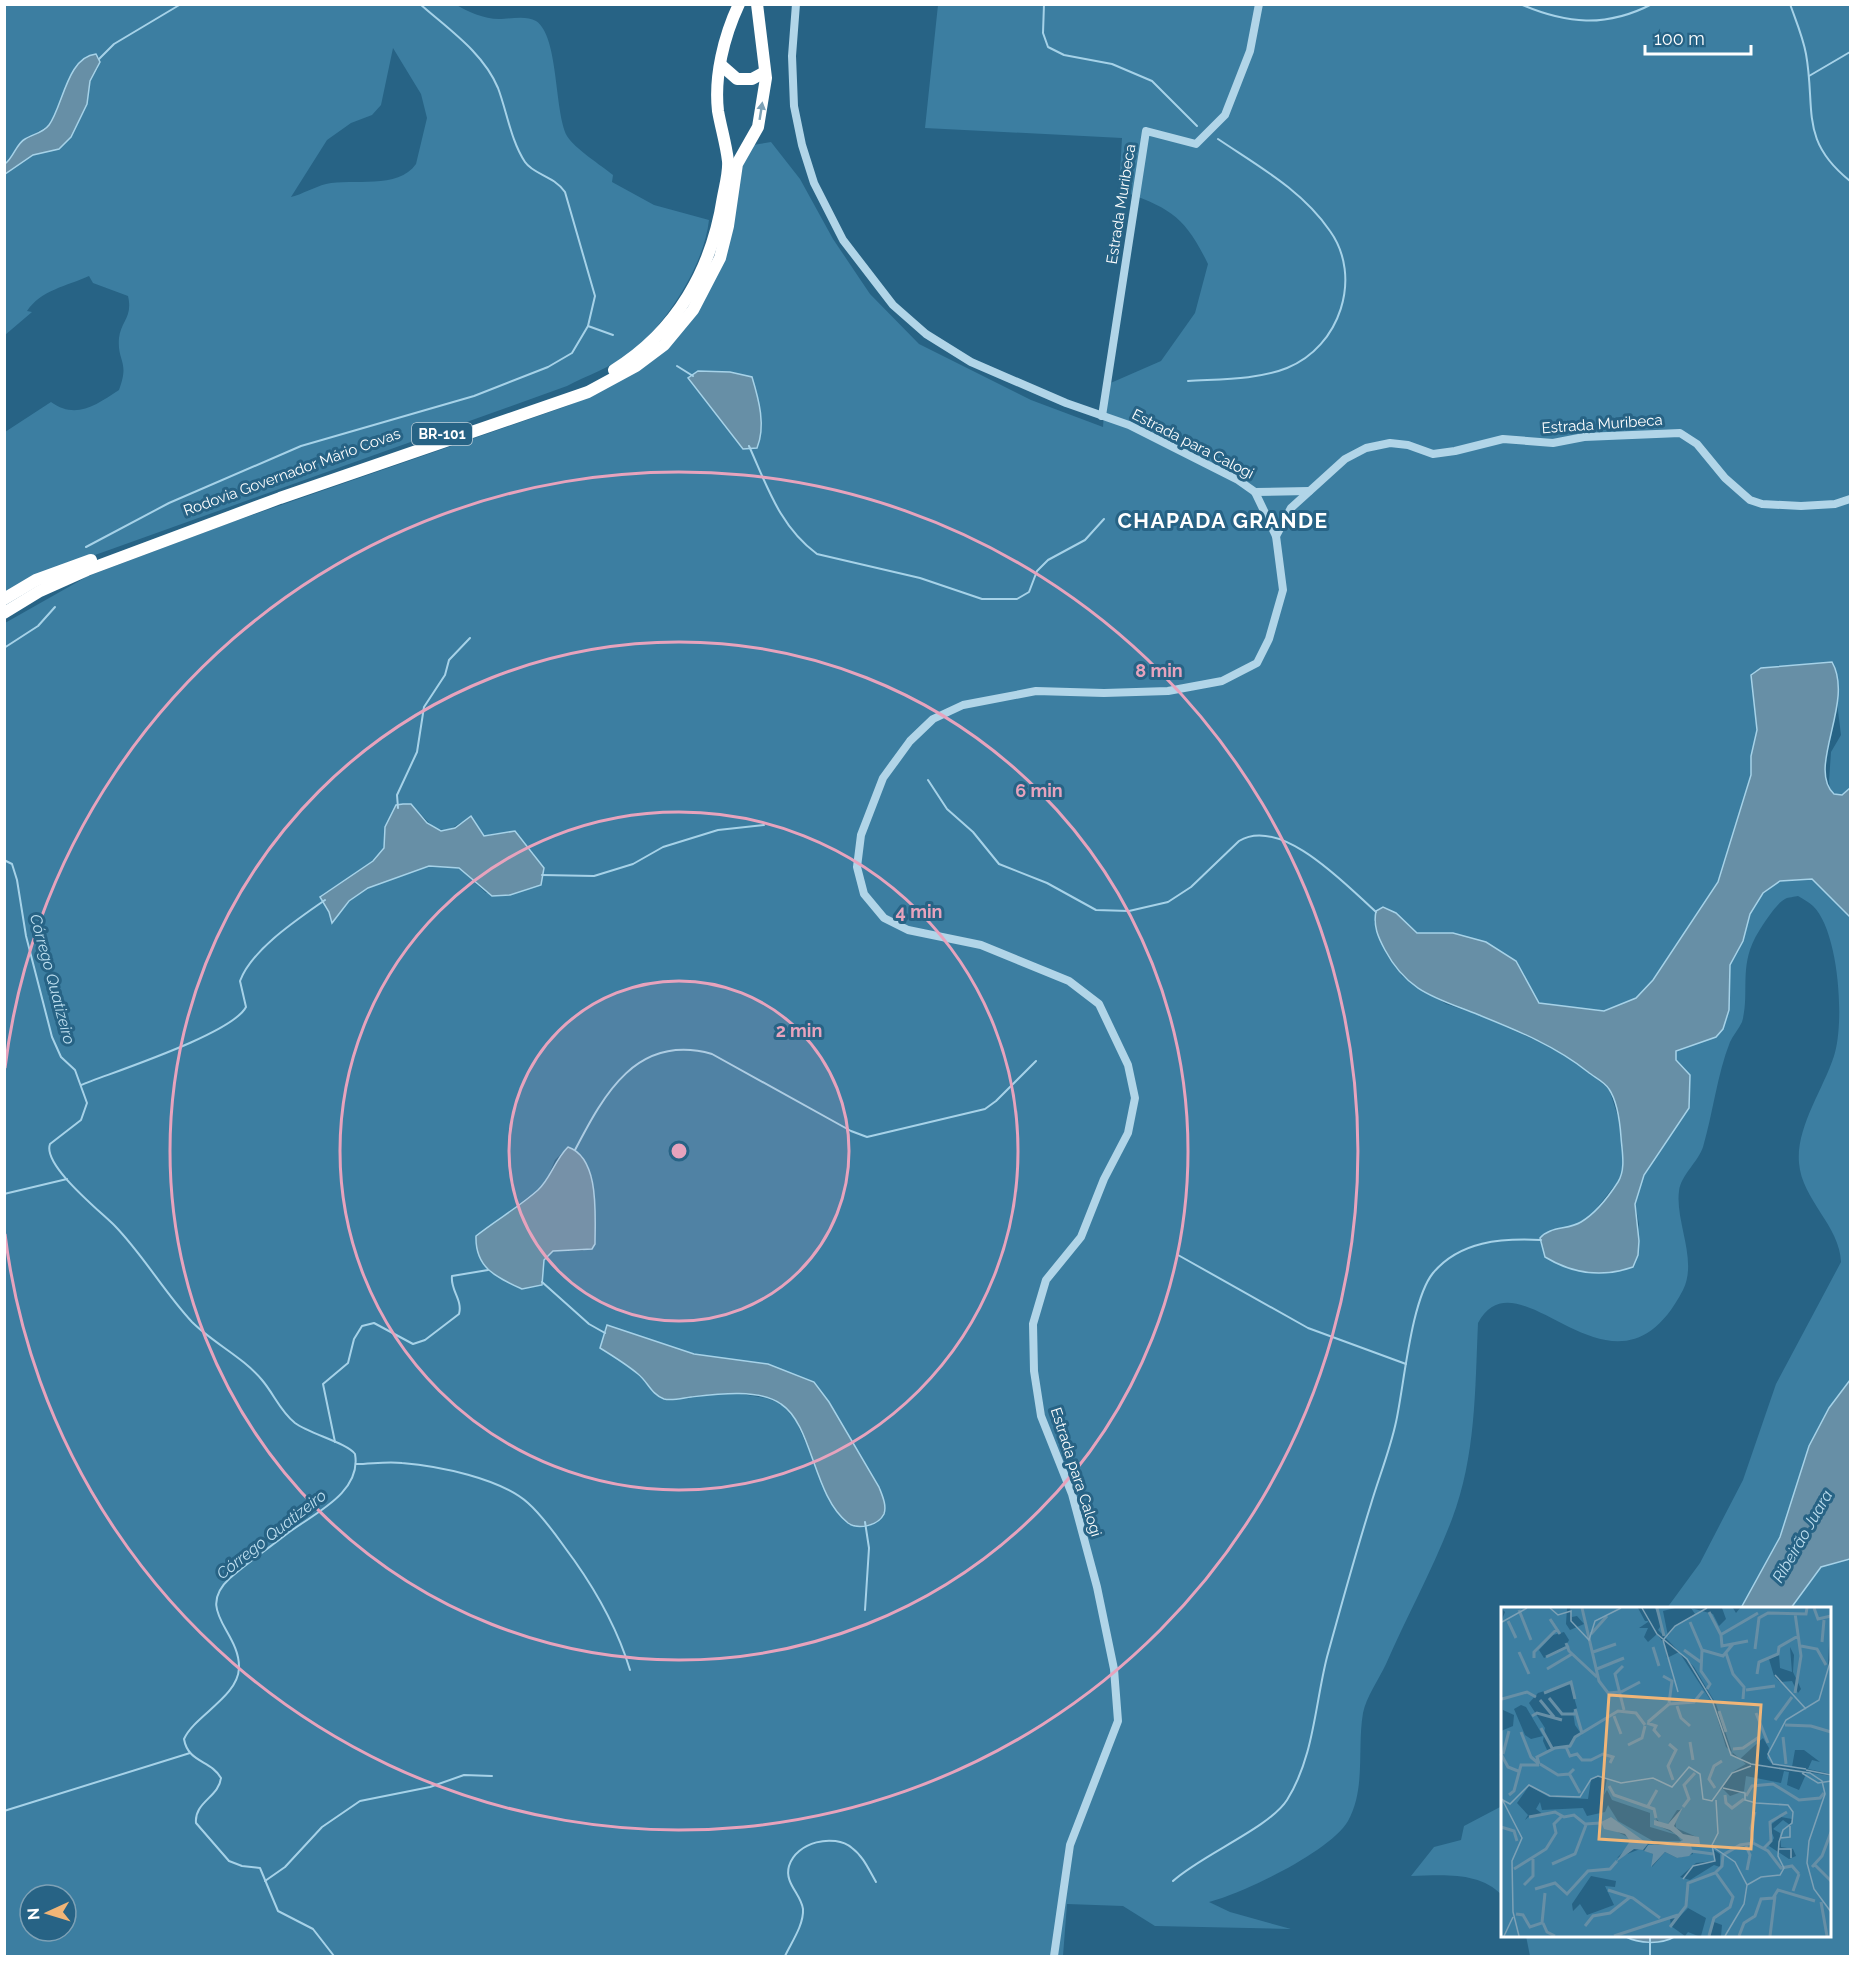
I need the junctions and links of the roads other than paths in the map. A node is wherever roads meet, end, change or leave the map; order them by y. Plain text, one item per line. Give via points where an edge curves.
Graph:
1 (739, 4) edge
2 (757, 4) edge
3 (796, 4) edge
4 (1258, 4) edge
5 (721, 65) junction
6 (765, 72) junction
7 (1102, 416) junction
8 (1309, 491) junction
9 (1255, 492) junction
10 (1851, 499) edge
11 (1276, 536) junction
12 (4, 599) edge
13 (4, 613) edge
14 (1054, 1956) edge

1 - 5 highway, Rodovia Governador Mário Covas / BR-101 via 727,32
2 - 6 highway, BR-101
3 - 7 street, Estrada para Calogi via 794,105 802,146 823,202 857,262 893,305 926,334 971,362
4 - 7 street, Estrada Muribeca via 1250,51 1225,115 1196,144 1146,131
5 - 6 highway via 737,79 752,79
5 - 12 highway, Rodovia Governador Mário Covas / BR-101 via 718,109 728,163 713,243 700,278 675,316 624,364 541,401 36,580
13 -> 6 highway, Rodovia Governador Mário Covas / BR-101 via 87,570 280,498 588,392 664,345 693,310 720,258 737,164 758,127
7 - 9 street, Estrada para Calogi via 1129,425
8 - 9 street
8 - 10 street, Estrada Muribeca via 1345,459 1366,448 1390,443 1433,454 1503,439 1553,443 1584,437 1680,433 1697,444 1725,478 1750,500 1801,506
8 - 11 street, Estrada Muribeca via 1291,508
9 - 11 street, Estrada para Calogi
11 - 14 street, Estrada para Calogi via 1283,590 1269,639 1257,663 1222,681 1168,691 1036,691 963,705 933,719 910,741 884,778 861,835 857,867 864,894 884,918 908,930 981,945 1069,981 1098,1004 1128,1065 1135,1098 1128,1132 1082,1236 1046,1280 1033,1324 1034,1371 1041,1416 1072,1494 1097,1587 1114,1669 1118,1721 1070,1845

